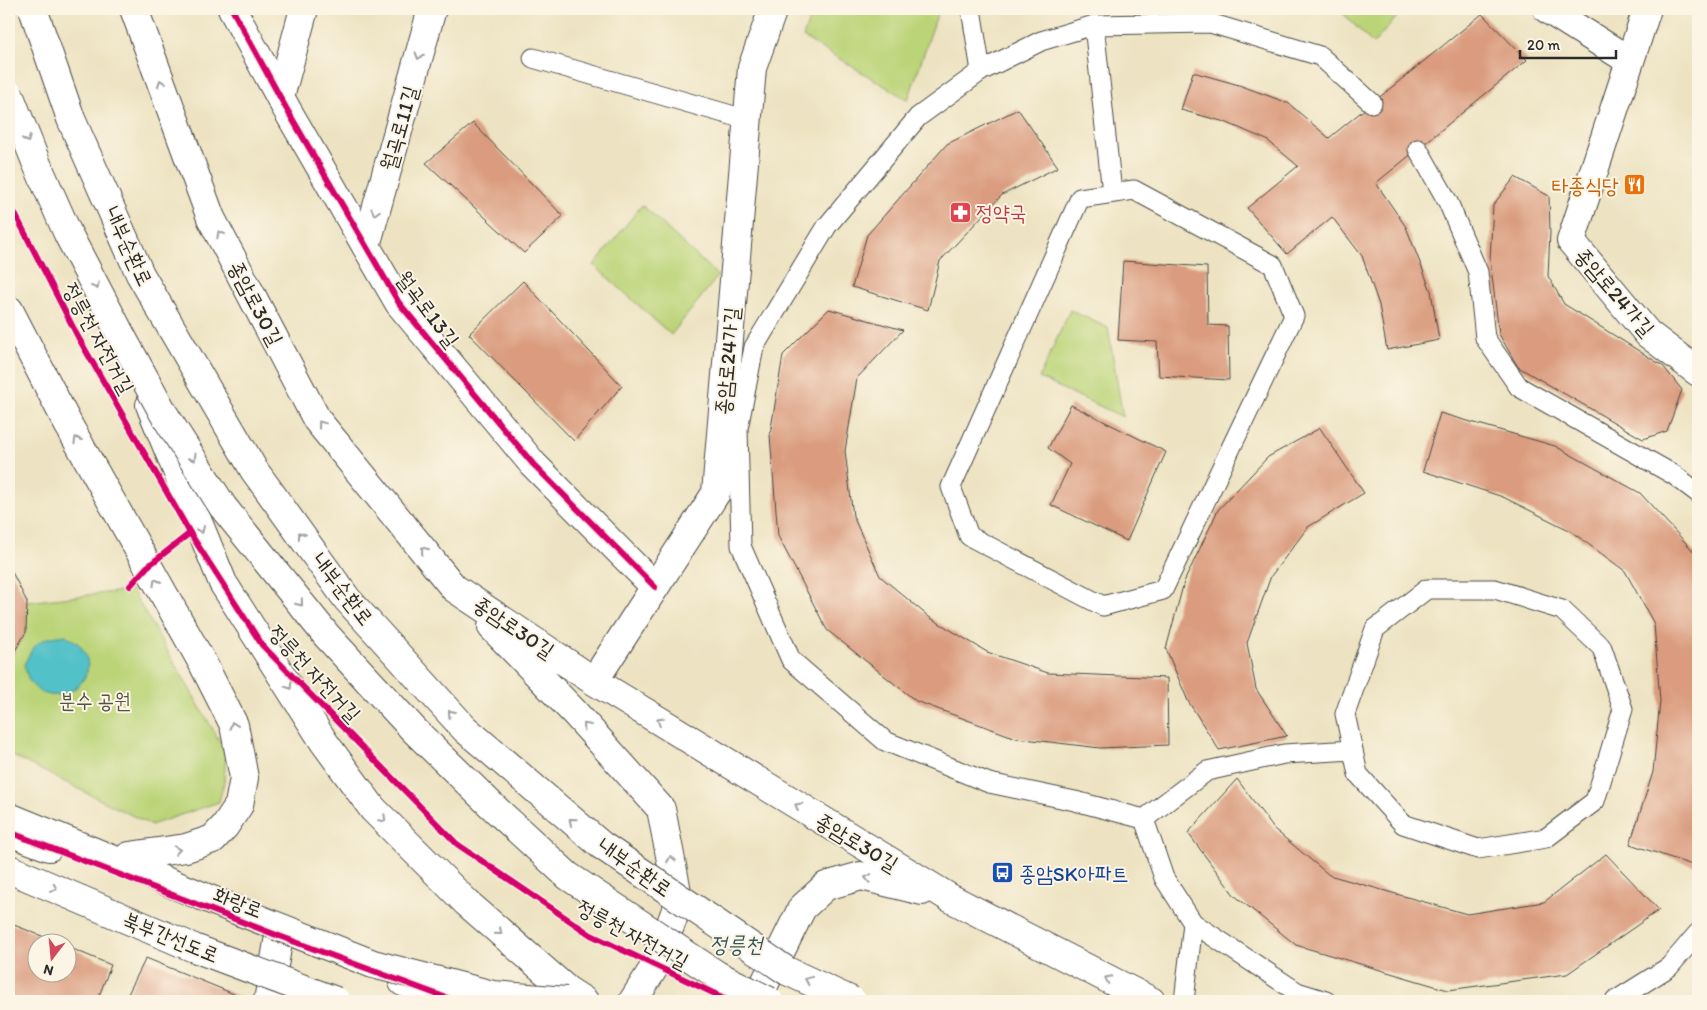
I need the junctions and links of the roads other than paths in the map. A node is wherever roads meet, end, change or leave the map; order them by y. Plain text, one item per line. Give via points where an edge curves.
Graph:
1 (33, 9) edge
2 (134, 9) edge
3 (232, 9) edge
4 (304, 9) edge
5 (432, 9) edge
6 (773, 9) edge
7 (971, 9) edge
8 (1647, 9) edge
9 (1560, 11) edge
10 (1094, 25) junction
11 (533, 58) dead end
12 (1630, 61) junction
13 (982, 71) junction
14 (9, 94) edge
15 (280, 96) junction
16 (1372, 103) dead end
17 (748, 120) junction
18 (1418, 149) dead end
19 (1112, 193) junction
20 (366, 246) junction
21 (9, 310) edge
22 (123, 339) junction
23 (1695, 362) edge
24 (1698, 493) edge
25 (655, 587) junction
26 (454, 588) junction
27 (594, 681) junction
28 (1353, 750) junction
29 (9, 803) edge
30 (9, 817) edge
31 (1144, 820) junction
32 (9, 832) edge
33 (129, 856) junction
34 (9, 869) edge
35 (950, 898) junction
36 (1193, 923) junction
37 (1698, 933) edge
38 (279, 936) junction
39 (415, 985) edge
40 (444, 999) edge
41 (268, 1001) edge
42 (336, 1001) edge
43 (490, 1001) edge
44 (533, 1001) edge
45 (566, 1001) edge
46 (584, 1001) edge
47 (633, 1001) edge
48 (756, 1001) edge
49 (769, 1001) edge
50 (852, 1001) edge
51 (1151, 1001) edge
52 (1184, 1001) edge
53 (1326, 1001) edge
54 (1615, 1001) edge

50 -> 1 main road, 내부순환로, bridge via 787,971 601,845 465,729 347,599 254,470 140,274 71,119
26 -> 2 main road, 종암로30길 via 317,420 211,218
3 - 15 main road, 월곡로13길
4 - 15 main road
5 -> 20 main road, 월곡로11길
6 - 17 main road, 종암로24가길 via 752,68
7 - 13 lane
8 - 12 main road
9 - 12 main road
10 - 13 lane via 1041,41
10 - 16 lane via 1210,24 1320,56
10 - 19 lane
11 - 17 lane
12 - 23 main road, 종암로24가길 via 1571,241 1648,334
13 - 31 lane via 918,117 827,226 754,347 738,428 741,546 791,660 885,741 989,783
14 -> 22 main road, 내부순환로, bridge via 68,234
15 - 20 main road, 월곡로13길
17 - 25 main road, 종암로24가길 via 716,492
18 - 24 lane via 1448,202 1478,272 1485,338 1519,387 1674,475
19 - 19 lane via 1134,190 1273,265 1294,316 1163,590 1103,606 969,536 951,488 1080,198
20 - 25 main road, 월곡로13길 via 399,303 527,456
33 -> 21 main road via 186,848 213,839 225,826 239,805 244,778 234,725
22 -> 46 main road, bridge via 223,583 324,742 373,809 466,904
22 -> 49 main road, 내부순환로, bridge via 164,414 223,507 327,636 414,730 568,876 717,975
25 - 27 main road, 종암로24가길
26 - 27 main road, 종암로30길
47 -> 26 main road, bridge via 655,966 679,902 661,809 574,712
35 -> 27 main road, 종암로30길
28 - 28 lane via 1345,714 1375,629 1426,589 1495,589 1562,610 1602,648 1623,709 1595,801 1546,838 1478,848 1403,824 1358,774
28 - 31 lane via 1284,754 1207,771
29 - 33 main road
30 - 45 main road, bridge via 373,964 493,995
31 - 36 lane via 1164,878
32 - 38 main road, 화랑로
33 - 39 main road via 255,909
34 -> 42 main road, 북부간선도로, bridge via 194,948
35 -> 48 main road, bridge via 861,876 826,886 802,908
51 -> 35 main road, 종암로30길
36 - 52 lane
36 - 53 lane via 1297,992
37 - 54 lane via 1669,967
38 - 39 main road, 화랑로
38 - 41 main road
39 - 40 main road, 화랑로
39 - 43 main road
39 - 44 main road

